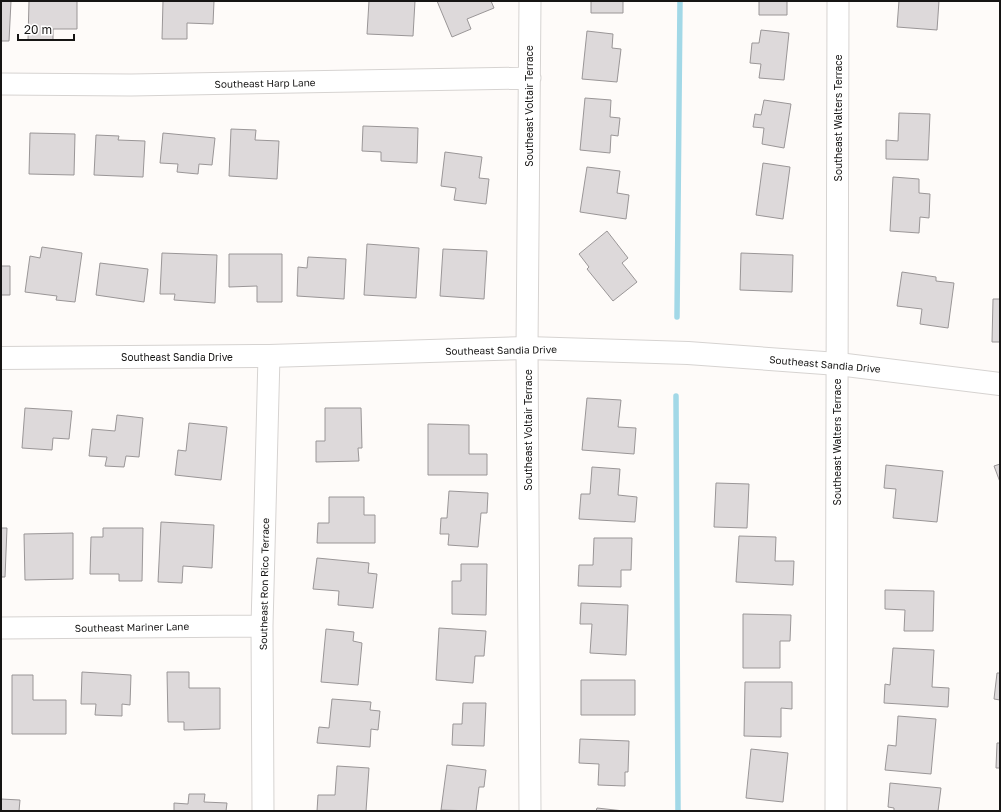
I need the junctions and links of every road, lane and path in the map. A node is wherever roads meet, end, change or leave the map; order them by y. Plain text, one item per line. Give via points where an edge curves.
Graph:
1 (530, 1) edge
2 (838, 1) edge
3 (530, 78) junction
4 (1, 84) edge
5 (527, 348) junction
6 (269, 356) junction
7 (1, 358) edge
8 (838, 364) junction
9 (1000, 384) edge
10 (262, 626) junction
11 (1, 628) edge
12 (263, 811) edge
13 (530, 811) edge
14 (836, 811) edge

1 - 3 street, Southeast Voltair Terrace
2 - 8 street, Southeast Walters Terrace
3 - 4 street, Southeast Harp Lane via 131,85
3 - 5 street, Southeast Voltair Terrace
5 - 6 street, Southeast Sandia Drive
5 - 8 street, Southeast Sandia Drive via 688,353
5 - 13 street, Southeast Voltair Terrace
6 - 7 street, Southeast Sandia Drive
6 - 10 street, Southeast Ron Rico Terrace
8 - 9 street, Southeast Sandia Drive
8 - 14 street, Southeast Walters Terrace
10 - 11 street, Southeast Mariner Lane
10 - 12 street, Southeast Ron Rico Terrace

